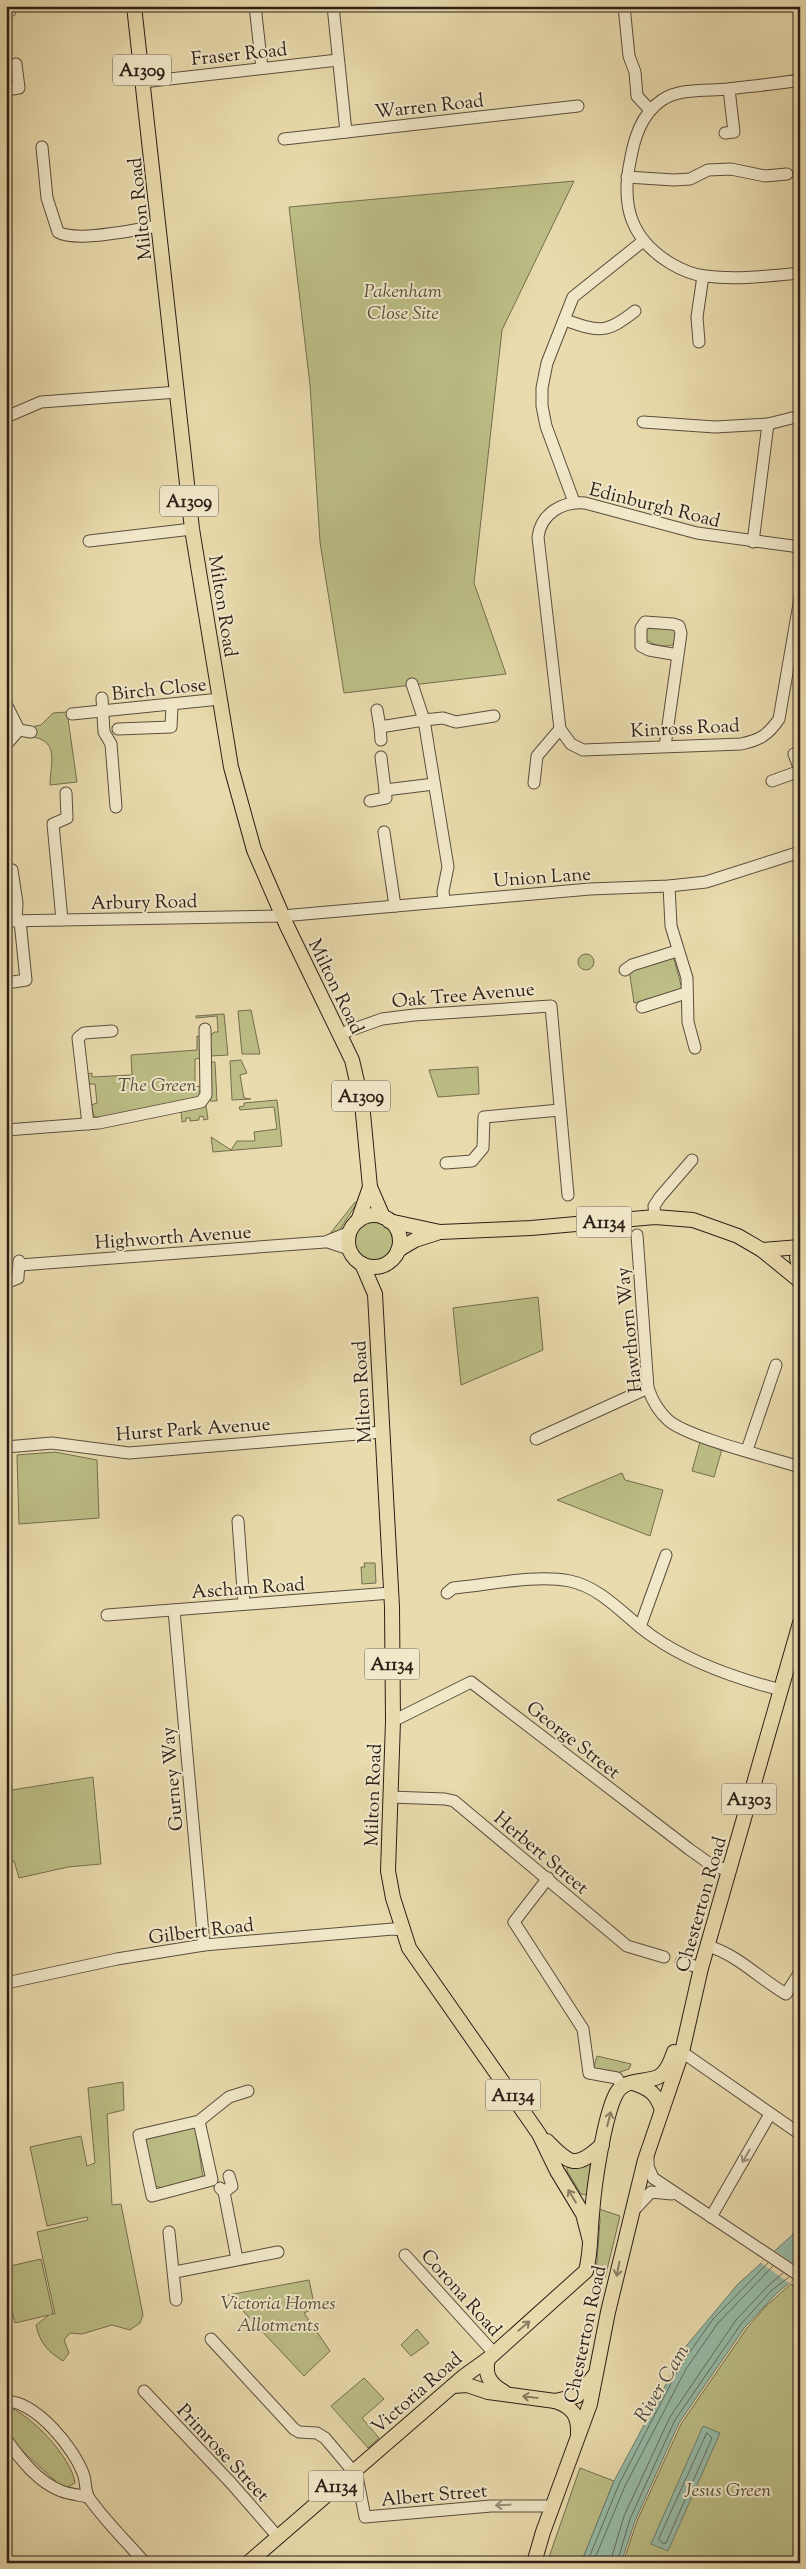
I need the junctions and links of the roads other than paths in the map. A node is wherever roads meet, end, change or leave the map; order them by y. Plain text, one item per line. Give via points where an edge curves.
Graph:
1 (134, 6) edge
2 (255, 6) edge
3 (334, 6) edge
4 (624, 6) edge
5 (338, 60) junction
6 (16, 64) dead end
7 (262, 68) junction
8 (800, 80) edge
9 (143, 82) junction
10 (729, 89) junction
11 (6, 90) edge
12 (578, 106) dead end
13 (650, 110) junction
14 (346, 132) junction
15 (725, 133) dead end
16 (284, 139) dead end
17 (42, 147) dead end
18 (786, 174) dead end
19 (627, 177) junction
20 (159, 226) junction
21 (642, 242) junction
22 (800, 273) edge
23 (703, 276) junction
24 (635, 312) dead end
25 (565, 320) junction
26 (699, 342) dead end
27 (178, 392) junction
28 (800, 416) edge
29 (6, 417) edge
30 (643, 422) dead end
31 (768, 424) junction
32 (574, 502) junction
33 (192, 529) junction
34 (89, 541) dead end
35 (753, 542) junction
36 (800, 547) edge
37 (800, 598) edge
38 (678, 655) dead end
39 (412, 684) dead end
40 (102, 698) dead end
41 (220, 699) junction
42 (6, 704) edge
43 (172, 706) junction
44 (377, 710) dead end
45 (102, 711) junction
46 (72, 714) dead end
47 (494, 716) dead end
48 (424, 720) junction
49 (380, 727) junction
50 (118, 729) dead end
51 (560, 729) junction
52 (19, 730) junction
53 (31, 732) dead end
54 (381, 740) dead end
55 (6, 746) edge
56 (665, 746) junction
57 (794, 754) dead end
58 (380, 757) dead end
59 (800, 771) edge
60 (772, 781) dead end
61 (534, 783) dead end
62 (434, 784) junction
63 (385, 790) junction
64 (66, 793) dead end
65 (370, 801) dead end
66 (116, 807) dead end
67 (384, 832) dead end
68 (800, 852) edge
69 (6, 868) edge
70 (669, 886) junction
71 (444, 902) junction
72 (395, 906) junction
73 (282, 916) junction
74 (62, 920) junction
75 (14, 921) edge
76 (678, 951) junction
77 (625, 970) dead end
78 (6, 984) edge
79 (686, 993) junction
80 (642, 1007) dead end
81 (205, 1029) dead end
82 (112, 1030) dead end
83 (340, 1034) junction
84 (695, 1048) dead end
85 (560, 1110) junction
86 (88, 1124) junction
87 (6, 1130) edge
88 (692, 1160) dead end
89 (446, 1163) dead end
90 (370, 1187) junction
91 (568, 1195) dead end
92 (655, 1218) junction
93 (386, 1219) junction
94 (358, 1221) junction
95 (350, 1232) junction
96 (440, 1232) junction
97 (637, 1236) dead end
98 (328, 1242) junction
99 (350, 1249) junction
100 (800, 1249) edge
101 (398, 1250) junction
102 (762, 1250) junction
103 (362, 1264) junction
104 (385, 1264) junction
105 (800, 1272) edge
106 (800, 1281) edge
107 (6, 1283) edge
108 (375, 1294) junction
109 (776, 1365) dead end
110 (648, 1388) junction
111 (382, 1432) junction
112 (536, 1439) dead end
113 (6, 1447) edge
114 (747, 1450) junction
115 (800, 1467) edge
116 (238, 1521) dead end
117 (666, 1555) dead end
118 (391, 1593) junction
119 (447, 1594) dead end
120 (244, 1604) junction
121 (174, 1610) junction
122 (106, 1615) dead end
123 (800, 1623) edge
124 (640, 1627) junction
125 (781, 1690) junction
126 (393, 1721) junction
127 (390, 1797) junction
128 (729, 1871) junction
129 (548, 1878) junction
130 (402, 1930) junction
131 (204, 1945) junction
132 (708, 1946) junction
133 (664, 1957) dead end
134 (681, 1962) dead end
135 (702, 1968) junction
136 (800, 1972) edge
137 (6, 1983) edge
138 (687, 2022) junction
139 (682, 2052) junction
140 (627, 2085) junction
141 (248, 2091) dead end
142 (662, 2110) junction
143 (770, 2114) junction
144 (199, 2121) junction
145 (539, 2134) junction
146 (800, 2134) edge
147 (602, 2145) junction
148 (648, 2152) junction
149 (229, 2176) dead end
150 (212, 2180) junction
151 (224, 2192) junction
152 (676, 2194) junction
153 (711, 2217) junction
154 (628, 2222) junction
155 (169, 2232) dead end
156 (590, 2241) junction
157 (278, 2252) dead end
158 (405, 2255) dead end
159 (237, 2259) junction
160 (175, 2272) junction
161 (800, 2276) edge
162 (176, 2300) dead end
163 (212, 2339) dead end
164 (491, 2355) junction
165 (594, 2375) junction
166 (452, 2386) junction
167 (144, 2392) dead end
168 (506, 2393) junction
169 (555, 2400) junction
170 (6, 2401) edge
171 (6, 2439) edge
172 (578, 2440) junction
173 (353, 2472) junction
174 (88, 2497) junction
175 (552, 2506) junction
176 (278, 2537) junction
177 (145, 2563) edge
178 (248, 2563) edge
179 (534, 2563) edge

1 - 9 main road, Milton Road / A1309
2 - 7 street
3 - 5 street
4 - 13 street via 637,96
5 - 7 street, Fraser Road
5 - 14 street
6 - 11 street via 19,88
7 - 9 street, Fraser Road
8 - 10 street
9 - 20 main road, Milton Road / A1309
10 - 13 street via 685,92 663,99
10 - 15 street via 734,132
12 - 14 street, Warren Road
13 - 19 street via 635,137
14 - 16 street, Warren Road
17 - 20 street via 47,198 58,232 84,236
18 - 19 street via 765,176 731,169 708,170 690,179
19 - 21 street via 628,203
20 - 27 main road, Milton Road / A1309
21 - 23 street via 677,267
21 - 25 street, Edinburgh Road via 579,290 568,306
22 - 23 street
23 - 26 street via 697,317
24 - 25 street via 614,328 604,330
25 - 32 street, Edinburgh Road via 547,363 542,406 546,426
27 - 29 street via 41,402
27 - 33 main road, Milton Road / A1309
28 - 31 street
30 - 31 street via 666,420 715,427
31 - 35 street
32 - 35 street, Edinburgh Road via 697,533
32 - 51 street via 547,515 538,537
33 - 34 street
33 - 41 main road, Milton Road / A1309
35 - 36 street, Edinburgh Road
37 - 56 street, Kinross Road via 783,706 770,733 741,744
38 - 56 street
39 - 48 street
40 - 45 street, Birch Close
41 - 43 street, Birch Close
41 - 73 main road, Milton Road / A1309 via 231,767 248,832
42 - 52 street
43 - 45 street, Birch Close
43 - 50 street via 170,728
44 - 49 street
45 - 46 street, Birch Close
45 - 66 street via 104,732 111,744
47 - 48 street via 456,722 443,718
48 - 49 street
48 - 62 street
49 - 54 street
51 - 56 street, Kinross Road via 571,744 583,750
51 - 61 street via 536,756
52 - 53 street
52 - 55 street
57 - 59 street
58 - 63 street
59 - 60 street
62 - 63 street
62 - 71 street via 448,867
63 - 65 street via 386,798
64 - 74 street via 67,818 53,824
67 - 72 street
68 - 70 street, Union Lane via 706,882
69 - 75 street via 12,870 17,903
70 - 71 street, Union Lane via 590,889
70 - 76 street via 671,926
71 - 72 street, Union Lane
72 - 73 street, Union Lane
73 - 74 street, Arbury Road
73 - 83 main road, Milton Road / A1309
74 - 75 street, Arbury Road
75 - 78 street via 26,980
76 - 77 street
76 - 79 street via 687,978
79 - 80 street
79 - 84 street via 688,1022
81 - 86 street via 206,1095 203,1101
82 - 86 street via 84,1033 78,1038
83 - 85 street, Oak Tree Avenue via 382,1020 414,1015 551,1006
83 - 90 main road, Milton Road / A1309 via 360,1088
85 - 89 street via 484,1117 484,1148 472,1161
85 - 91 street, Oak Tree Avenue
86 - 87 street
88 - 92 street via 654,1206
90 - 93 main road, Milton Road / A1309
90 - 94 main road, Milton Road / A1309
92 - 96 main road, A1134
92 - 102 main road, A1134 via 693,1220 718,1227
93 - 94 main road, A1134 via 373,1215
93 - 96 main road, A1134
93 - 101 main road via 399,1237
94 - 95 main road
95 - 98 street, Highworth Avenue
95 - 99 main road
96 - 101 main road, A1134
97 - 110 street, Hawthorn Way
98 - 99 street, Highworth Avenue
98 - 107 street, Highworth Avenue via 20,1263 18,1278
99 - 103 main road, A1134
100 - 102 main road
100 - 105 main road via 797,1258
101 - 104 main road, A1134
102 - 106 main road, A1134
103 - 104 main road via 376,1267
103 - 108 main road, Milton Road / A1134
104 - 108 main road, Milton Road / A1134
108 - 111 main road, Milton Road / A1134
109 - 114 street
110 - 112 street
110 - 114 street, Hawthorn Way via 653,1402 670,1422
111 - 113 street, Hurst Park Avenue via 129,1453 52,1443
111 - 118 main road, Milton Road / A1134
114 - 115 street, Hawthorn Way
116 - 120 street
117 - 124 street
118 - 120 street, Ascham Road
118 - 126 main road, Milton Road / A1134
119 - 124 street via 453,1588 544,1579 572,1582 615,1605
120 - 121 street, Ascham Road
121 - 122 street, Ascham Road
121 - 131 street, Gurney Way
123 - 125 main road, Chesterton Road / A1303
124 - 125 street via 700,1662
125 - 128 main road, Chesterton Road / A1303
126 - 127 main road, Milton Road / A1134
126 - 128 street, George Street via 471,1682 689,1849 710,1864
127 - 129 street, Herbert Street via 454,1801
127 - 130 main road, Milton Road / A1134 via 388,1871
128 - 132 main road, Chesterton Road / A1303
129 - 133 street, Herbert Street via 627,1946
129 - 140 street via 514,1922 583,2030 589,2073 617,2078
130 - 131 street, Gilbert Road
130 - 145 main road, Milton Road / A1134 via 416,1958
131 - 137 street, Gilbert Road via 117,1959
132 - 135 main road, Chesterton Road / A1303
132 - 136 street via 723,1950 786,1994
134 - 135 street
135 - 138 main road, Chesterton Road / A1303
138 - 139 main road, A1303
138 - 140 main road, A1303 via 668,2068 658,2077
139 - 142 main road, A1303
139 - 143 street
140 - 142 main road via 649,2088 657,2096
147 -> 140 main road, A1134 via 616,2093
141 - 144 street via 229,2097
142 - 148 main road, Chesterton Road
143 - 146 street
143 -> 153 street
144 - 150 street
144 - 150 street via 140,2135 152,2196
145 - 147 main road via 566,2160 576,2162 584,2160
156 -> 145 main road, Milton Road / A1134 via 583,2214
147 - 156 main road, A1134
148 - 152 street via 650,2174
148 - 154 main road, Chesterton Road
149 - 151 street via 232,2186
150 - 151 street
151 - 159 street
152 - 153 street
152 - 154 street via 651,2192 637,2206
153 - 161 street
154 -> 165 main road, Chesterton Road
155 - 160 street
164 -> 156 main road, Victoria Road / A1134 via 586,2271
157 - 159 street
158 - 164 street, Corona Road
159 - 160 street
160 - 162 street
163 - 173 street via 294,2429 317,2433 325,2438
164 - 166 main road, Victoria Road / A1134
164 - 168 main road via 486,2367 487,2377
165 - 169 main road via 577,2396
165 - 172 main road, Chesterton Road via 590,2404
166 - 168 main road via 468,2385 488,2392
166 - 173 main road, Victoria Road / A1134
167 - 176 street, Primrose Street
169 -> 168 main road
169 - 172 main road via 574,2413 578,2422
170 - 174 street via 19,2404 56,2431 84,2475
171 - 174 street via 43,2480 61,2491
172 - 175 main road, Chesterton Road
175 -> 173 street, Albert Street via 491,2506 365,2517 359,2484
173 - 176 main road, Victoria Road / A1134
174 - 177 street
175 - 179 main road, Chesterton Road
176 - 178 main road, Victoria Road / A1134

